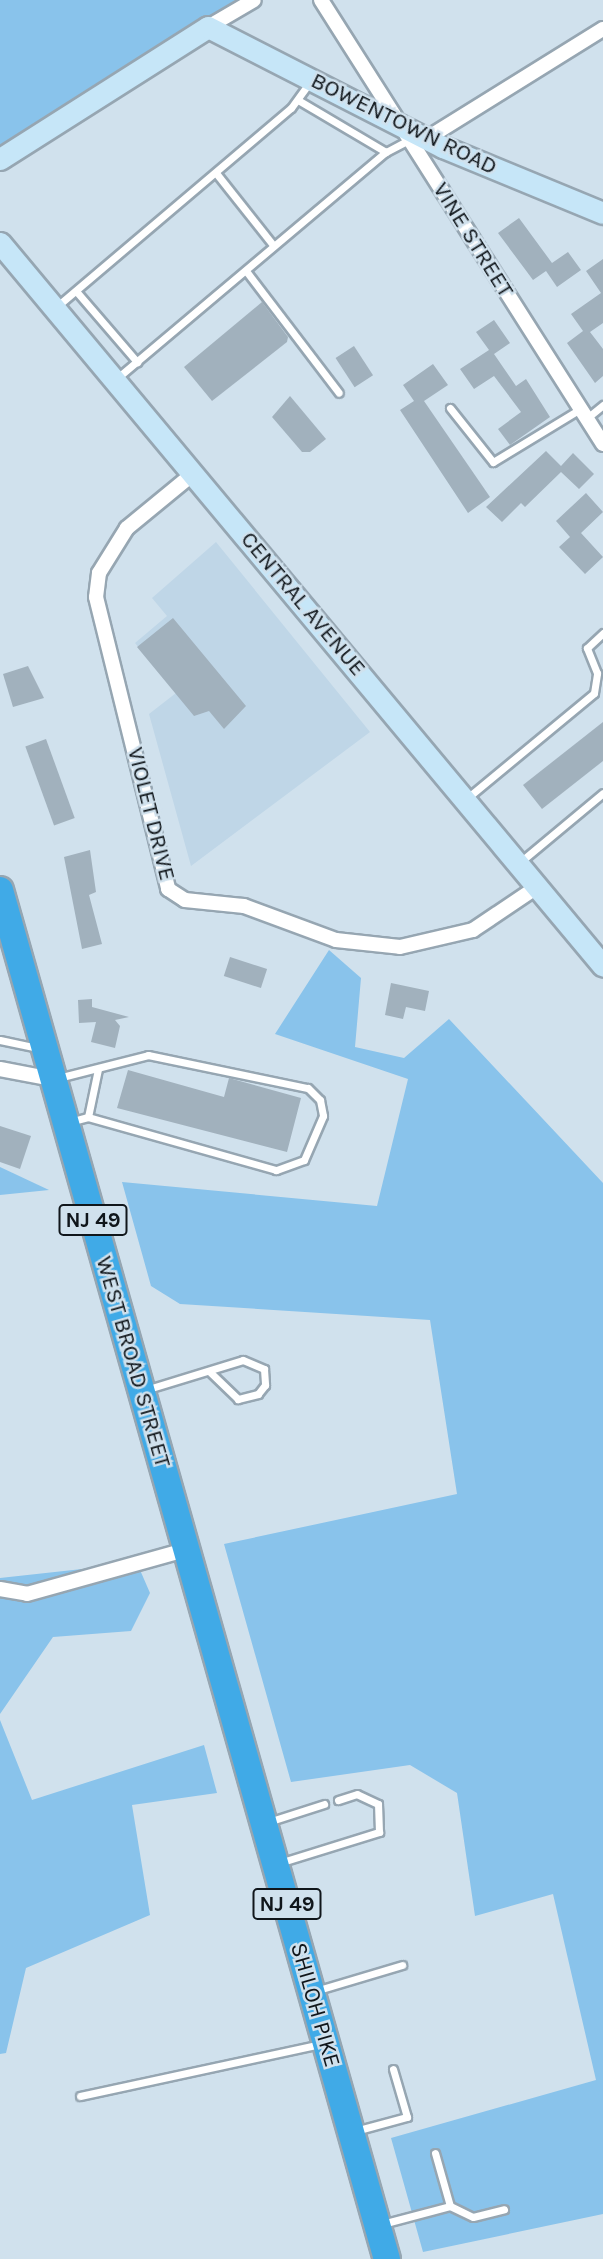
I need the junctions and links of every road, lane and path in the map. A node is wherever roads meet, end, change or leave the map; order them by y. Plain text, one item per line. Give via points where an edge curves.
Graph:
1 (254, 0) edge
2 (321, 0) edge
3 (208, 27) junction
4 (603, 29) edge
5 (311, 80) junction
6 (298, 100) junction
7 (412, 135) junction
8 (386, 152) junction
9 (0, 159) edge
10 (216, 173) junction
11 (603, 213) edge
12 (0, 243) edge
13 (273, 245) junction
14 (246, 271) junction
15 (76, 291) junction
16 (55, 308) junction
17 (136, 362) junction
18 (115, 380) junction
19 (339, 393) dead end
20 (603, 405) edge
21 (450, 408) dead end
22 (583, 414) junction
23 (603, 444) edge
24 (194, 473) junction
25 (603, 633) edge
26 (603, 793) edge
27 (465, 799) junction
28 (519, 864) junction
29 (537, 887) junction
30 (0, 890) edge
31 (603, 966) edge
32 (0, 1040) edge
33 (45, 1050) junction
34 (0, 1069) edge
35 (98, 1069) junction
36 (53, 1079) junction
37 (77, 1120) junction
38 (210, 1372) junction
39 (141, 1391) junction
40 (185, 1550) junction
41 (0, 1588) edge
42 (338, 1800) dead end
43 (324, 1804) dead end
44 (264, 1823) junction
45 (275, 1864) junction
46 (402, 1965) dead end
47 (311, 1992) junction
48 (326, 2043) junction
49 (393, 2069) dead end
50 (80, 2096) dead end
51 (351, 2132) junction
52 (435, 2153) dead end
53 (450, 2206) junction
54 (504, 2209) dead end
55 (377, 2225) junction
56 (386, 2259) edge

1 - 3 street
2 - 7 street, VINE STREET
3 - 5 main road, BOWENTOWN ROAD
3 - 9 main road
4 - 7 street
5 - 6 lane
5 - 7 main road, BOWENTOWN ROAD
6 - 8 lane
6 - 10 lane
7 - 8 lane
7 - 11 main road, BOWENTOWN ROAD
7 - 22 street, VINE STREET
8 - 13 lane
10 - 13 lane
10 - 15 lane
12 - 16 main road, CENTRAL AVENUE
13 - 14 lane
14 - 17 lane
14 - 19 lane
15 - 16 lane
15 - 17 lane
16 - 18 main road, CENTRAL AVENUE
17 - 18 lane
18 - 24 main road, CENTRAL AVENUE
20 - 22 lane
21 - 22 lane via 492,463
22 - 23 street, VINE STREET
24 - 27 main road, CENTRAL AVENUE
24 - 29 street, VIOLET DRIVE via 127,528 99,573 96,597 168,889 186,900 253,909 335,940 400,947 473,930
25 - 27 lane via 587,648 597,673 594,693
26 - 28 lane
27 - 28 main road, CENTRAL AVENUE
28 - 29 main road, CENTRAL AVENUE
29 - 31 main road, CENTRAL AVENUE
30 - 33 highway, WEST BROAD STREET / NJ 49
32 - 33 lane
33 - 36 highway, WEST BROAD STREET / NJ 49
34 - 36 street
35 - 36 lane
35 - 37 lane
35 - 37 lane via 148,1055 308,1088 320,1100 321,1129 304,1160 276,1170
36 - 37 highway, WEST BROAD STREET / NJ 49
37 - 39 highway, WEST BROAD STREET / NJ 49
38 - 38 lane via 249,1360 264,1369 265,1385 258,1394 238,1399
38 - 39 lane
39 - 40 highway, WEST BROAD STREET / NJ 49
40 - 41 street via 27,1594
40 - 44 highway, SHILOH PIKE / NJ 49
42 - 45 lane via 357,1794 378,1804 379,1832
43 - 44 lane
44 - 45 highway, SHILOH PIKE / NJ 49
45 - 47 highway, SHILOH PIKE / NJ 49
46 - 47 lane
47 - 48 highway, SHILOH PIKE / NJ 49
48 - 50 lane
48 - 51 highway, SHILOH PIKE / NJ 49
49 - 51 lane via 407,2117
51 - 55 highway, SHILOH PIKE / NJ 49
52 - 53 lane
53 - 54 lane via 473,2217
53 - 55 lane
55 - 56 highway, SHILOH PIKE / NJ 49

